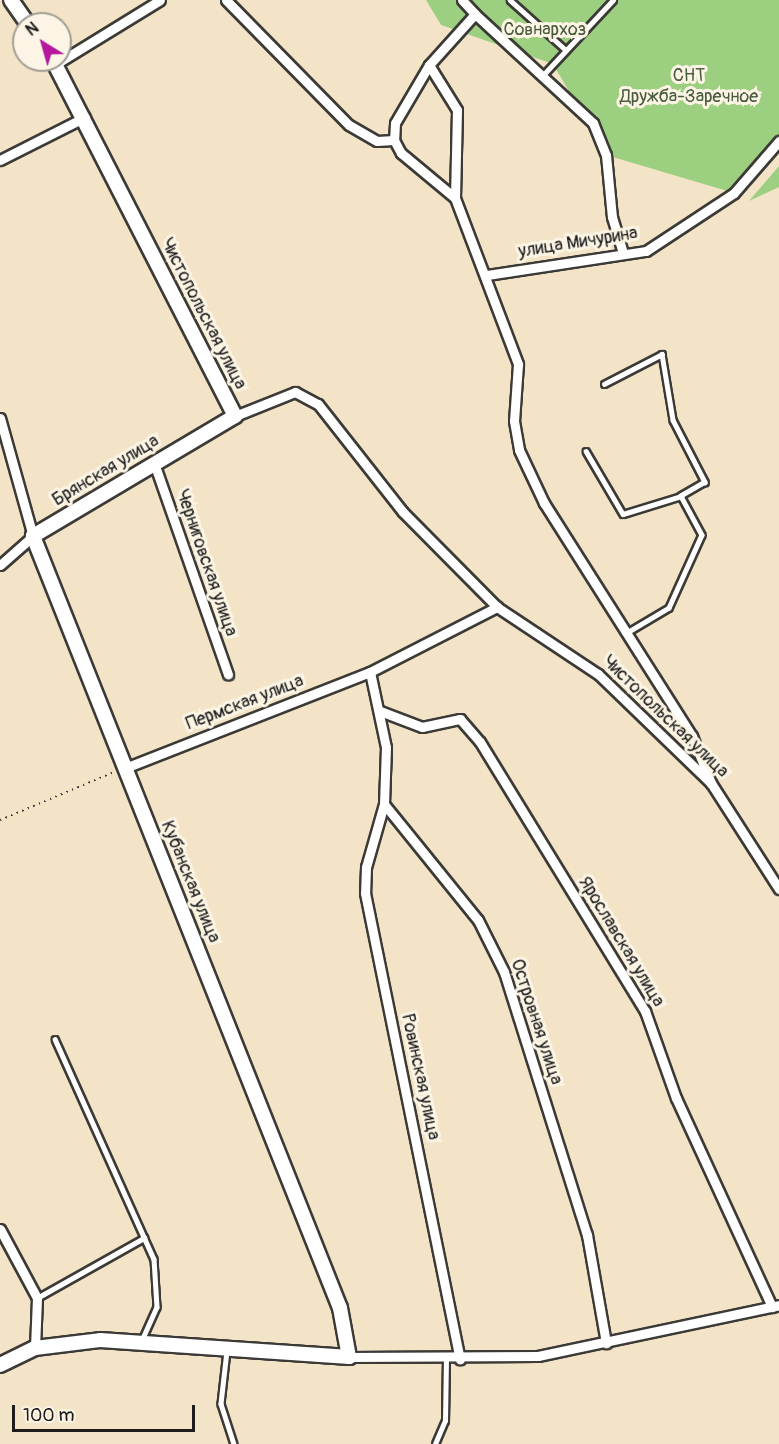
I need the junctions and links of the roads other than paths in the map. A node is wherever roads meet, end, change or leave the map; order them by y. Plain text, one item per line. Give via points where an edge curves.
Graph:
1 (160, 0) edge
2 (226, 0) edge
3 (462, 0) edge
4 (510, 0) edge
5 (613, 0) edge
6 (475, 14) junction
7 (566, 50) junction
8 (72, 51) edge
9 (429, 65) junction
10 (60, 72) edge
11 (544, 74) junction
12 (85, 117) junction
13 (394, 140) junction
14 (779, 141) edge
15 (0, 160) edge
16 (455, 198) junction
17 (623, 253) junction
18 (486, 275) junction
19 (604, 384) dead end
20 (235, 416) junction
21 (0, 418) edge
22 (586, 451) dead end
23 (154, 462) junction
24 (681, 496) junction
25 (33, 536) junction
26 (0, 565) edge
27 (497, 607) junction
28 (627, 633) junction
29 (370, 672) junction
30 (228, 674) dead end
31 (380, 711) junction
32 (125, 768) junction
33 (711, 783) junction
34 (384, 804) junction
35 (779, 889) edge
36 (55, 1039) dead end
37 (0, 1229) edge
38 (144, 1238) junction
39 (37, 1298) junction
40 (775, 1306) edge
41 (142, 1342) junction
42 (606, 1343) junction
43 (227, 1345) junction
44 (35, 1348) junction
45 (349, 1357) junction
46 (460, 1359) junction
47 (446, 1360) junction
48 (0, 1365) edge
49 (234, 1444) edge
50 (435, 1444) edge

1 - 8 street
2 - 13 street via 349,126 377,141
3 - 6 street
4 - 7 lane
5 - 7 lane
6 - 9 street
6 - 11 street
7 - 11 lane
9 - 13 street via 395,123
9 - 16 street via 458,110
10 - 12 street, Чистопольская улица
11 - 17 street via 593,123 606,155 612,217
12 - 15 street
12 - 20 street, Чистопольская улица
13 - 16 street via 401,153
14 - 17 street, улица Мичурина via 734,193 646,250
16 - 18 street
17 - 18 street, улица Мичурина
18 - 28 street via 518,364 514,421 519,450 544,503
19 - 24 lane via 662,354 673,420 705,482
20 - 23 street, Брянская улица
20 - 27 street, Чистопольская улица via 295,392 318,404 403,512
21 - 25 street, Кубанская улица
22 - 24 lane via 623,514
23 - 25 street, Брянская улица
23 - 30 street, Черниговская улица
24 - 28 lane via 702,536 669,608
25 - 26 street, Брянская улица
25 - 32 street, Кубанская улица
27 - 29 street, Пермская улица
27 - 33 street, Чистопольская улица via 598,674
28 - 33 street via 692,736
29 - 31 street
29 - 32 street, Пермская улица
31 - 34 street
31 - 40 street, Ярославская улица via 422,727 460,719 480,742 645,1011 676,1098
32 - 45 street, Кубанская улица via 340,1308
33 - 35 street, Чистопольская улица
34 - 42 street, Островная улица via 478,920 504,972 587,1235
34 - 46 street, Ровинская улица via 366,867 365,893
36 - 38 lane
37 - 39 street
38 - 39 lane
38 - 41 lane via 154,1259 156,1307
39 - 44 street
40 - 42 street
41 - 43 street
41 - 44 street
42 - 46 street via 538,1356
43 - 45 street
43 - 49 lane via 221,1404
44 - 48 street
45 - 47 street
46 - 47 street
47 - 50 lane via 445,1421

